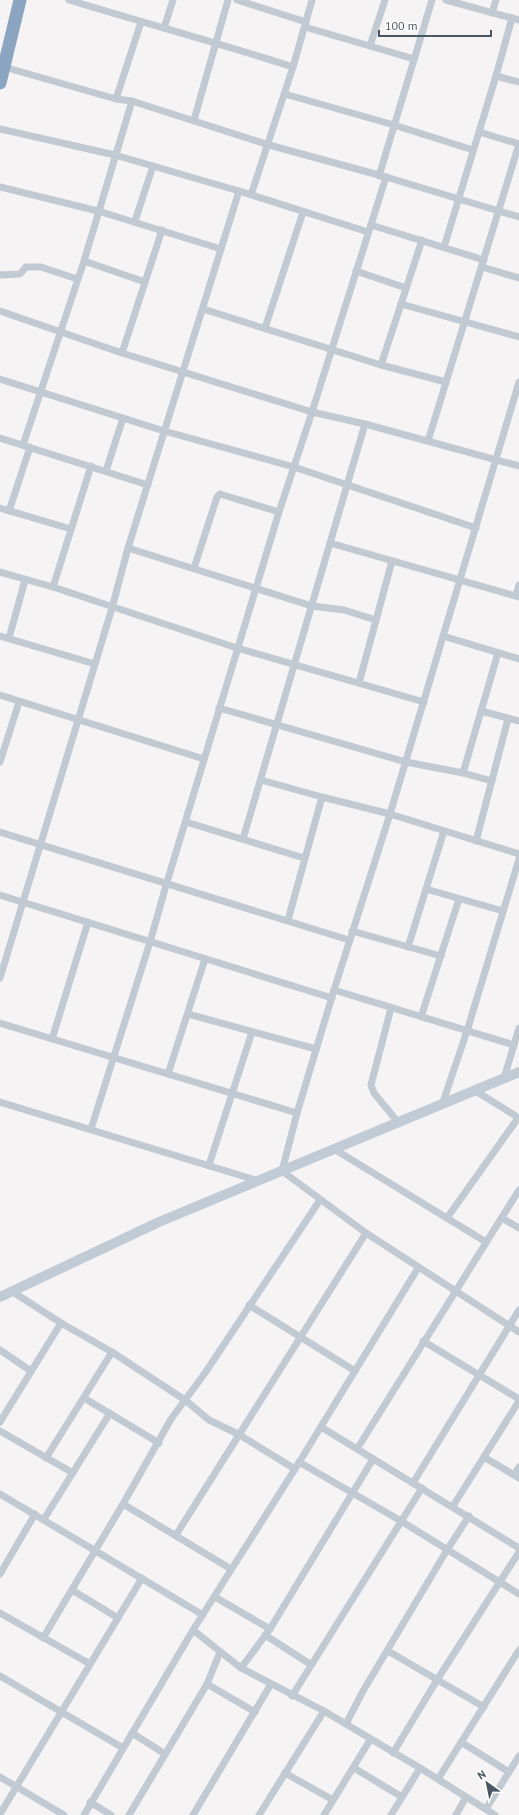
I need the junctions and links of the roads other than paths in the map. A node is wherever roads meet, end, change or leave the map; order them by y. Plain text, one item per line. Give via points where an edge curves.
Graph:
1 (20, 0) edge
2 (69, 0) edge
3 (173, 0) edge
4 (228, 0) edge
5 (237, 0) edge
6 (312, 0) edge
7 (385, 0) edge
8 (432, 0) edge
9 (446, 0) edge
10 (496, 0) edge
11 (492, 13) junction
12 (515, 19) edge
13 (141, 22) junction
14 (305, 24) junction
15 (164, 28) junction
16 (215, 42) junction
17 (370, 46) junction
18 (414, 60) junction
19 (4, 67) junction
20 (293, 67) junction
21 (496, 76) junction
22 (0, 82) edge
23 (519, 82) edge
24 (285, 94) junction
25 (116, 99) junction
26 (132, 100) junction
27 (194, 120) junction
28 (394, 125) junction
29 (0, 129) edge
30 (479, 132) junction
31 (519, 144) edge
32 (269, 145) junction
33 (473, 150) junction
34 (115, 155) junction
35 (153, 166) junction
36 (382, 176) junction
37 (0, 186) edge
38 (239, 191) junction
39 (251, 195) junction
40 (458, 199) junction
41 (98, 211) junction
42 (499, 211) junction
43 (303, 212) junction
44 (519, 217) edge
45 (135, 221) junction
46 (370, 228) junction
47 (162, 230) junction
48 (422, 240) junction
49 (444, 247) junction
50 (221, 249) junction
51 (84, 261) junction
52 (483, 264) junction
53 (356, 271) junction
54 (0, 275) edge
55 (519, 278) edge
56 (78, 279) junction
57 (145, 282) junction
58 (406, 288) junction
59 (401, 304) junction
60 (203, 309) junction
61 (0, 311) edge
62 (466, 322) junction
63 (265, 328) junction
64 (60, 332) junction
65 (519, 336) edge
66 (332, 349) junction
67 (122, 353) junction
68 (381, 365) junction
69 (183, 372) junction
70 (0, 379) edge
71 (446, 382) junction
72 (519, 382) edge
73 (40, 392) junction
74 (312, 412) junction
75 (123, 418) junction
76 (365, 424) junction
77 (164, 431) junction
78 (0, 438) edge
79 (428, 441) junction
80 (27, 446) junction
81 (497, 460) junction
82 (91, 466) junction
83 (519, 466) edge
84 (294, 467) junction
85 (106, 471) junction
86 (148, 485) junction
87 (347, 485) junction
88 (0, 508) edge
89 (9, 511) junction
90 (279, 512) junction
91 (476, 528) junction
92 (71, 529) junction
93 (330, 543) junction
94 (128, 548) junction
95 (392, 561) junction
96 (194, 568) junction
97 (0, 572) edge
98 (25, 580) junction
99 (460, 581) junction
100 (519, 585) edge
101 (53, 587) junction
102 (256, 589) junction
103 (517, 597) edge
104 (312, 606) junction
105 (112, 608) junction
106 (376, 620) junction
107 (0, 636) edge
108 (443, 636) junction
109 (9, 638) junction
110 (237, 648) junction
111 (498, 653) junction
112 (519, 659) edge
113 (95, 664) junction
114 (295, 665) junction
115 (359, 683) junction
116 (0, 696) edge
117 (19, 702) junction
118 (424, 702) junction
119 (219, 708) junction
120 (481, 711) junction
121 (508, 719) junction
122 (78, 721) junction
123 (519, 721) edge
124 (277, 725) junction
125 (204, 759) junction
126 (0, 762) edge
127 (406, 762) junction
128 (463, 773) junction
129 (261, 780) junction
130 (492, 781) junction
131 (322, 797) junction
132 (390, 814) junction
133 (186, 822) junction
134 (444, 831) junction
135 (0, 832) edge
136 (243, 839) junction
137 (476, 841) junction
138 (40, 844) junction
139 (519, 854) edge
140 (304, 858) junction
141 (519, 859) edge
142 (167, 882) junction
143 (426, 889) junction
144 (0, 896) edge
145 (459, 899) junction
146 (23, 902) junction
147 (503, 911) junction
148 (288, 920) junction
149 (88, 922) junction
150 (352, 931) junction
151 (349, 940) junction
152 (150, 942) junction
153 (408, 947) junction
154 (4, 953) edge
155 (441, 956) junction
156 (204, 959) junction
157 (0, 978) edge
158 (334, 990) junction
159 (332, 998) junction
160 (391, 1008) junction
161 (188, 1014) junction
162 (422, 1017) junction
163 (0, 1023) edge
164 (519, 1028) edge
165 (467, 1031) junction
166 (252, 1032) junction
167 (52, 1039) junction
168 (514, 1045) junction
169 (316, 1049) junction
170 (113, 1058) junction
171 (519, 1072) edge
172 (168, 1074) junction
173 (504, 1078) junction
174 (474, 1090) junction
175 (233, 1093) junction
176 (0, 1102) edge
177 (443, 1102) junction
178 (297, 1113) junction
179 (518, 1118) edge
180 (397, 1121) junction
181 (91, 1129) junction
182 (334, 1149) junction
183 (209, 1165) junction
184 (282, 1171) junction
185 (259, 1181) junction
186 (519, 1190) edge
187 (320, 1200) junction
188 (448, 1218) junction
189 (502, 1218) junction
190 (519, 1228) edge
191 (366, 1233) junction
192 (486, 1242) junction
193 (418, 1268) junction
194 (455, 1291) junction
195 (13, 1292) junction
196 (0, 1297) edge
197 (248, 1305) junction
198 (519, 1310) edge
199 (61, 1323) junction
200 (509, 1326) junction
201 (519, 1332) edge
202 (299, 1337) junction
203 (423, 1341) junction
204 (0, 1350) edge
205 (112, 1352) junction
206 (31, 1371) junction
207 (355, 1371) junction
208 (480, 1375) junction
209 (84, 1398) junction
210 (185, 1400) junction
211 (519, 1400) edge
212 (110, 1413) junction
213 (1, 1419) edge
214 (321, 1427) junction
215 (0, 1431) edge
216 (238, 1434) junction
217 (159, 1443) junction
218 (356, 1449) junction
219 (484, 1457) junction
220 (46, 1458) junction
221 (373, 1459) junction
222 (299, 1462) junction
223 (519, 1467) edge
224 (295, 1469) junction
225 (73, 1473) junction
226 (517, 1477) edge
227 (413, 1483) junction
228 (422, 1488) junction
229 (353, 1493) junction
230 (0, 1494) edge
231 (123, 1504) junction
232 (453, 1506) junction
233 (35, 1514) junction
234 (469, 1516) junction
235 (44, 1520) junction
236 (401, 1521) junction
237 (176, 1534) junction
238 (519, 1548) edge
239 (95, 1550) junction
240 (447, 1550) junction
241 (519, 1552) edge
242 (232, 1569) junction
243 (0, 1574) edge
244 (142, 1578) junction
245 (500, 1582) junction
246 (72, 1590) junction
247 (519, 1594) edge
248 (215, 1597) junction
249 (0, 1612) edge
250 (203, 1614) junction
251 (118, 1618) junction
252 (193, 1630) junction
253 (268, 1632) junction
254 (43, 1638) junction
255 (519, 1650) edge
256 (220, 1652) junction
257 (388, 1652) junction
258 (90, 1664) junction
259 (310, 1664) junction
260 (240, 1668) junction
261 (0, 1676) edge
262 (437, 1680) junction
263 (207, 1684) junction
264 (271, 1684) junction
265 (292, 1696) junction
266 (484, 1707) junction
267 (61, 1711) junction
268 (324, 1711) junction
269 (255, 1712) junction
270 (346, 1724) junction
271 (132, 1733) junction
272 (370, 1740) junction
273 (461, 1742) junction
274 (123, 1748) junction
275 (393, 1753) junction
276 (166, 1754) junction
277 (519, 1756) edge
278 (354, 1768) junction
279 (420, 1768) junction
280 (509, 1772) junction
281 (285, 1773) junction
282 (0, 1777) edge
283 (438, 1779) junction
284 (17, 1787) junction
285 (402, 1797) junction
286 (466, 1797) junction
287 (333, 1800) junction
288 (90, 1802) junction
289 (486, 1809) junction
290 (0, 1814) edge
291 (64, 1815) edge
292 (84, 1815) edge
293 (111, 1815) edge
294 (129, 1815) edge
295 (193, 1815) edge
296 (259, 1815) edge
297 (324, 1815) edge
298 (391, 1815) edge
299 (456, 1815) edge
300 (495, 1815) edge

1 - 19 highway
2 - 13 street
3 - 15 street
4 - 16 street
5 - 14 street
6 - 14 street
7 - 17 street
8 - 18 street
9 - 11 street
10 - 11 street
11 - 12 street
12 - 21 street
13 - 15 street
13 - 25 street
14 - 17 street
14 - 20 street
15 - 16 street
16 - 20 street
16 - 27 street
17 - 18 street
18 - 28 street
19 - 22 highway
19 - 25 street
20 - 24 street
21 - 23 street
21 - 30 street
24 - 28 street
24 - 32 street
25 - 26 street
26 - 27 street
26 - 34 street
27 - 32 street
28 - 33 street
28 - 36 street
29 - 34 street
30 - 31 street
30 - 33 street
31 - 42 street
32 - 36 street
32 - 39 street
33 - 40 street
34 - 35 street
34 - 41 street
35 - 38 street
35 - 45 street
36 - 40 street
36 - 46 street
37 - 41 street
38 - 39 street
38 - 50 street
39 - 43 street
40 - 42 street
40 - 49 street
41 - 45 street
41 - 51 street
42 - 44 street
42 - 52 street
43 - 46 street
43 - 63 street
45 - 47 street
46 - 48 street
46 - 53 street
47 - 50 street
47 - 57 street
48 - 49 street
48 - 58 street
49 - 52 street
50 - 60 street
51 - 56 street
51 - 57 street
52 - 55 street
52 - 62 street
53 - 58 street
53 - 66 street
54 - 56 street via 20,274 26,267 41,267
56 - 64 street
57 - 67 street
58 - 59 street
59 - 62 street
59 - 68 street
60 - 63 street
60 - 69 street
61 - 64 street
62 - 65 street
62 - 71 street
63 - 66 street
64 - 67 street
64 - 73 street
66 - 68 street
66 - 74 street
67 - 69 street
68 - 71 street
69 - 74 street
69 - 77 street
70 - 73 street
71 - 79 street
72 - 81 street
73 - 75 street
73 - 80 street
74 - 76 street
74 - 84 street
75 - 77 street
75 - 85 street
76 - 79 street
76 - 87 street
77 - 84 street
77 - 86 street
78 - 80 street
79 - 81 street
80 - 82 street
80 - 89 street
81 - 83 street
81 - 91 street
82 - 85 street
82 - 92 street
84 - 87 street
84 - 90 street
85 - 86 street
86 - 94 street
87 - 91 street
87 - 93 street
88 - 89 street
89 - 92 street
90 - 96 street via 220,494
90 - 102 street
91 - 99 street
92 - 101 street
93 - 95 street
93 - 104 street
94 - 96 street
94 - 105 street
95 - 99 street
95 - 106 street
96 - 102 street
97 - 98 street
98 - 101 street
98 - 109 street
99 - 103 street
99 - 108 street
100 - 103 street
101 - 105 street
102 - 104 street
102 - 110 street
104 - 106 street via 344,610
104 - 114 street
105 - 110 street
105 - 113 street
106 - 115 street
107 - 109 street
108 - 111 street
108 - 118 street
109 - 113 street
110 - 114 street
110 - 119 street
111 - 112 street
111 - 120 street
113 - 122 street
114 - 115 street
114 - 124 street
115 - 118 street
116 - 117 street
117 - 122 street
117 - 126 street
118 - 127 street
119 - 124 street
119 - 125 street
120 - 121 street
120 - 128 street
121 - 123 street
121 - 130 street
122 - 125 street
122 - 138 street
124 - 127 street
124 - 129 street
125 - 133 street
127 - 128 street
127 - 132 street
128 - 130 street
129 - 131 street
129 - 136 street
130 - 137 street
131 - 132 street
131 - 140 street
132 - 134 street
132 - 150 street
133 - 136 street
133 - 142 street
134 - 137 street
134 - 143 street
135 - 138 street
136 - 140 street
137 - 139 street
138 - 142 street
138 - 146 street
140 - 148 street
141 - 147 street
142 - 148 street
142 - 152 street
143 - 145 street
143 - 153 street
144 - 146 street
145 - 147 street
145 - 155 street
146 - 149 street
146 - 154 street
147 - 165 street
148 - 151 street
149 - 152 street
149 - 167 street
150 - 151 street
150 - 153 street
151 - 158 street
152 - 156 street
152 - 170 street
153 - 155 street
154 - 157 street
155 - 162 street
156 - 159 street
156 - 161 street
158 - 159 street
158 - 160 street
159 - 169 street
160 - 162 street
160 - 180 street via 370,1085
161 - 166 street
161 - 172 street
162 - 165 street
163 - 167 street
164 - 168 street
165 - 168 street
165 - 177 street
166 - 169 street
166 - 175 street
167 - 170 street
168 - 173 street
169 - 178 street
170 - 172 street
170 - 181 street
171 - 173 street
172 - 175 street
173 - 174 street
174 - 177 street
174 - 179 street
175 - 178 street
175 - 183 street
176 - 181 street
177 - 180 street
178 - 184 street
179 - 188 street
180 - 182 street
181 - 183 street
182 - 184 street
182 - 188 street
183 - 185 street
184 - 185 street
184 - 187 street
185 - 195 street via 158,1222
186 - 189 street
187 - 191 street
187 - 197 street
188 - 192 street
189 - 190 street
189 - 192 street
191 - 193 street
191 - 202 street
192 - 194 street
193 - 194 street
193 - 207 street
194 - 200 street
194 - 203 street
195 - 196 street
195 - 199 street
197 - 202 street
197 - 210 street
198 - 200 street
199 - 205 street
199 - 206 street
200 - 201 street
200 - 208 street
202 - 207 street
202 - 216 street
203 - 208 street
203 - 218 street
204 - 206 street
205 - 209 street
205 - 210 street
206 - 213 street
207 - 214 street
208 - 211 street
208 - 227 street
209 - 212 street
209 - 220 street
210 - 216 street via 209,1420
210 - 217 street via 171,1419
211 - 219 street
212 - 217 street
212 - 225 street
214 - 218 street
214 - 222 street
215 - 220 street
216 - 224 street
216 - 237 street
217 - 231 street
218 - 221 street
219 - 226 street
219 - 232 street
220 - 225 street
221 - 227 street
221 - 229 street
222 - 224 street
222 - 229 street
223 - 226 street
224 - 242 street
225 - 235 street
227 - 228 street
228 - 232 street
228 - 236 street
229 - 236 street
229 - 253 street
230 - 233 street
231 - 237 street
231 - 239 street
232 - 234 street
233 - 235 street
233 - 243 street
234 - 238 street
234 - 240 street
235 - 239 street
236 - 240 street
236 - 259 street
237 - 242 street
239 - 244 street
239 - 246 street
240 - 245 street
240 - 257 street
241 - 245 street
242 - 248 street
244 - 250 street
244 - 251 street
245 - 247 street
245 - 262 street
246 - 251 street
246 - 254 street
248 - 250 street
248 - 253 street
249 - 254 street
250 - 252 street
251 - 258 street
252 - 256 street
252 - 271 street
253 - 259 street
253 - 260 street
254 - 258 street
255 - 266 street
256 - 260 street
256 - 263 street
257 - 262 street
257 - 270 street
258 - 267 street
259 - 265 street
260 - 264 street
261 - 267 street
262 - 266 street
262 - 275 street
263 - 269 street
263 - 276 street
264 - 265 street
264 - 269 street
265 - 268 street
266 - 273 street
267 - 274 street
267 - 284 street
268 - 270 street
268 - 281 street
269 - 295 street
270 - 272 street
271 - 274 street
271 - 276 street
272 - 275 street
272 - 278 street
273 - 280 street
273 - 283 street
274 - 288 street
275 - 279 street
276 - 294 street
277 - 280 street
278 - 285 street
278 - 287 street
279 - 283 street
279 - 285 street
280 - 289 street
281 - 287 street
281 - 296 street
282 - 284 street
283 - 286 street
284 - 290 street
284 - 291 street
285 - 298 street
286 - 289 street
286 - 299 street
287 - 297 street
288 - 292 street
288 - 293 street
289 - 300 street

